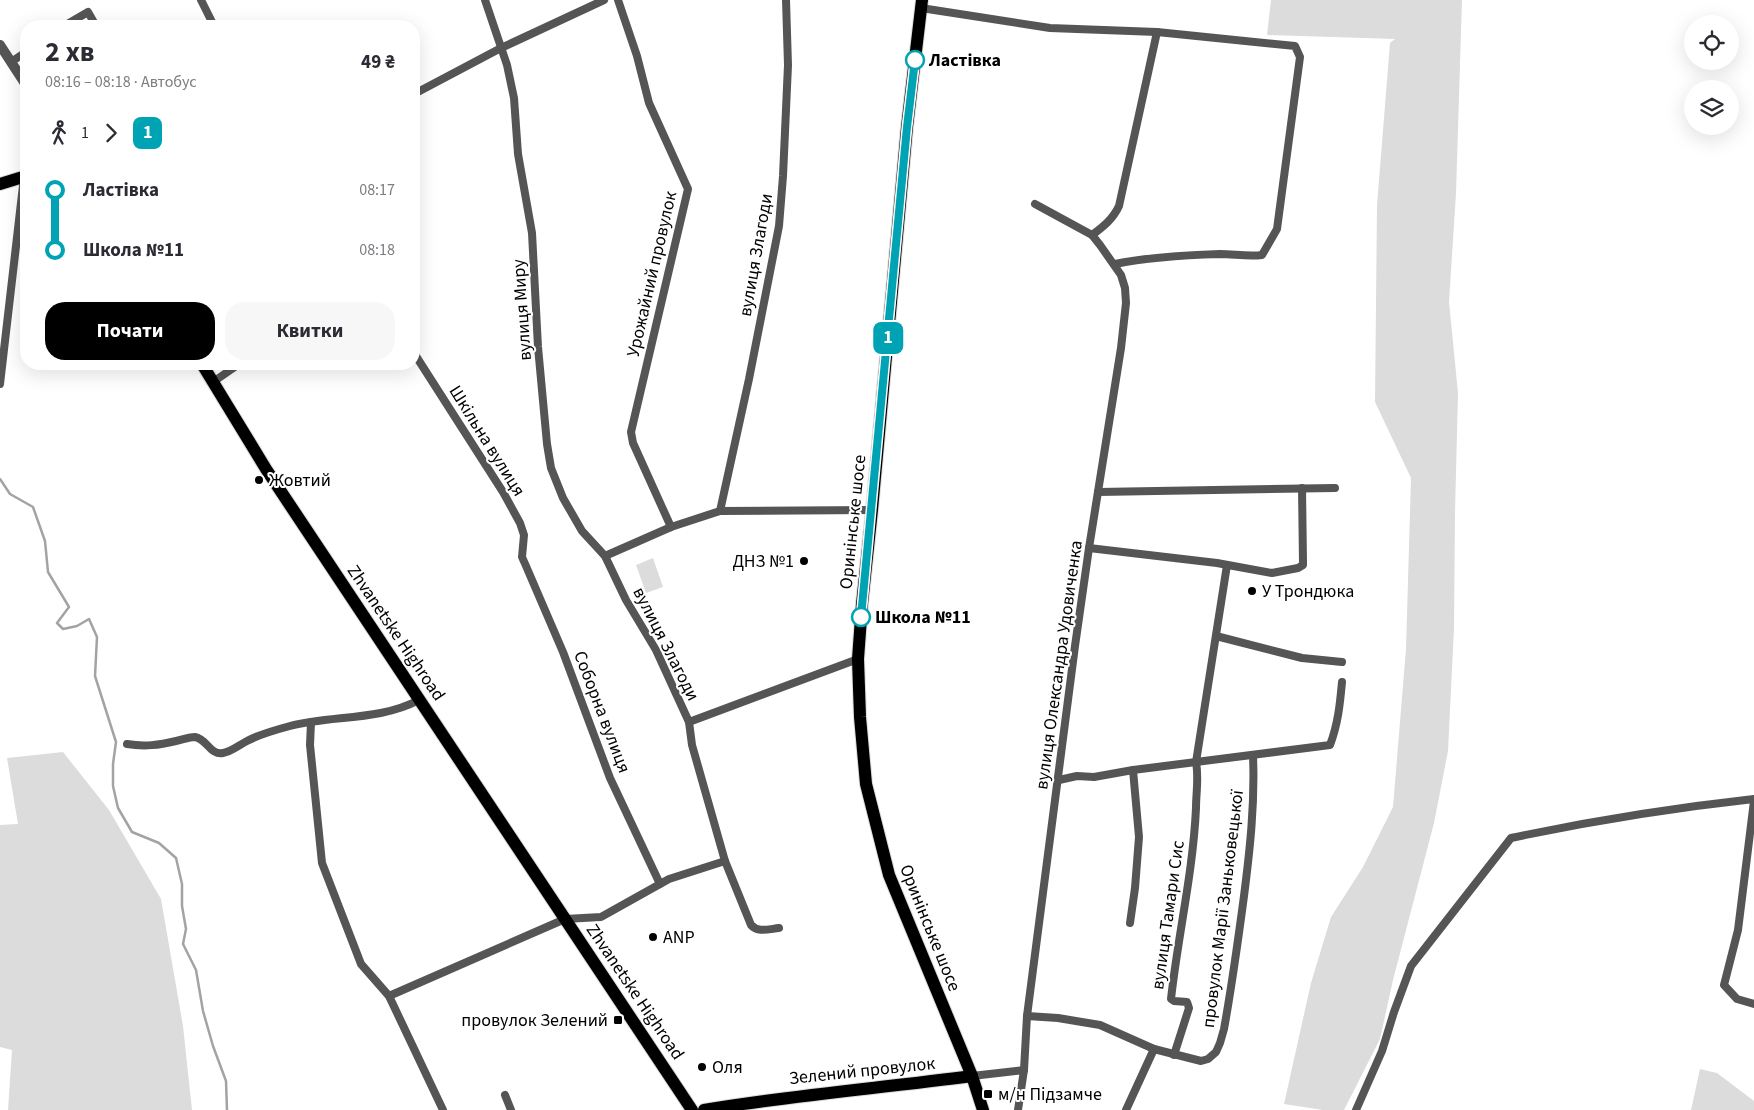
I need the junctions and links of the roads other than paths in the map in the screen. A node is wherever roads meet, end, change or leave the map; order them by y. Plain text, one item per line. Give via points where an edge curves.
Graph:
1 (200, 0) edge
2 (486, 0) edge
3 (604, 0) edge
4 (618, 0) edge
5 (786, 0) edge
6 (921, 4) edge
7 (74, 20) edge
8 (93, 20) edge
9 (211, 20) edge
10 (1157, 32) junction
11 (0, 45) edge
12 (501, 48) junction
13 (20, 56) edge
14 (11, 62) junction
15 (20, 76) edge
16 (420, 91) edge
17 (20, 178) edge
18 (0, 184) edge
19 (1036, 204) dead end
20 (20, 218) edge
21 (1092, 235) junction
22 (1115, 264) junction
23 (420, 364) edge
24 (206, 370) edge
25 (230, 370) edge
26 (213, 382) junction
27 (0, 384) edge
28 (1302, 488) junction
29 (1335, 488) dead end
30 (1098, 492) junction
31 (872, 510) junction
32 (720, 511) junction
33 (671, 527) junction
34 (522, 548) joint
35 (1089, 548) junction
36 (605, 556) junction
37 (1227, 565) junction
38 (1216, 636) junction
39 (858, 659) junction
40 (1342, 662) dead end
41 (1342, 682) dead end
42 (419, 700) junction
43 (311, 722) junction
44 (689, 722) junction
45 (128, 744) dead end
46 (1253, 756) junction
47 (1196, 762) junction
48 (1133, 770) junction
49 (1059, 780) junction
50 (1754, 800) edge
51 (725, 861) junction
52 (660, 884) junction
53 (565, 919) junction
54 (1130, 923) dead end
55 (779, 928) dead end
56 (389, 996) junction
57 (1754, 1004) edge
58 (1027, 1016) junction
59 (1154, 1049) junction
60 (1174, 1055) junction
61 (1024, 1070) junction
62 (972, 1076) junction
63 (505, 1095) dead end
64 (443, 1110) edge
65 (511, 1110) edge
66 (692, 1110) edge
67 (704, 1110) edge
68 (983, 1110) edge
69 (1018, 1110) edge
70 (1126, 1110) edge
71 (1356, 1110) edge

1 - 9 street
2 - 12 street, вулиця Миру
3 - 12 street
4 - 33 street, Урожайний провулок via 649,103 688,188 631,432
5 - 32 street, вулиця Злагоди via 788,65 779,226
6 - 10 street via 1050,28
6 - 31 main road, Оринінське шосе
7 - 8 street via 88,12
10 - 21 street via 1120,206
10 - 22 street via 1295,46 1300,56 1277,229 1262,254 1255,256 1219,254 1138,259
11 - 14 street
12 - 16 street
12 - 36 street, вулиця Миру via 512,89 518,154 532,233 538,347 549,458 557,484 582,531
13 - 14 street
14 - 15 street
17 - 18 main road
19 - 21 street, вулиця Олександра Удовиченка
20 - 27 street
21 - 22 street, вулиця Олександра Удовиченка
22 - 30 street, вулиця Олександра Удовиченка via 1125,288 1126,303
23 - 34 street, Шкільна вулиця via 510,506 522,528
24 - 26 main road, Zhvanetske Highroad
25 - 26 street
26 - 42 main road, Zhvanetske Highroad via 266,469
28 - 29 street
28 - 30 street
28 - 37 street via 1301,567 1272,573
30 - 35 street, вулиця Олександра Удовиченка
31 - 32 street
31 - 39 main road, Оринінське шосе
32 - 33 street
33 - 36 street
34 - 52 street, Соборна вулиця via 522,557 563,652 610,778
35 - 37 street
35 - 49 street, вулиця Олександра Удовиченка
36 - 44 street, вулиця Злагоди via 626,600 656,650
37 - 38 street
38 - 40 street via 1302,658
38 - 47 street
39 - 44 street, вулиця Злагоди
39 - 62 main road, Оринінське шосе via 866,784 889,875
41 - 46 street via 1340,708 1330,745
42 - 43 street via 374,715
42 - 53 main road, Zhvanetske Highroad
43 - 45 street via 273,731 222,754 195,737 154,745
43 - 56 street via 310,745 322,863 361,964
44 - 51 street, вулиця Злагоди via 692,745
46 - 47 street
46 - 60 street, провулок Марії Заньковецької via 1251,842 1224,1029 1220,1044 1206,1060
47 - 48 street
47 - 60 street, вулиця Тамари Сис via 1198,780 1193,850 1171,999 1187,1002 1189,1008
48 - 49 street
48 - 54 street, вулиця Тамари Сис via 1139,838
49 - 58 street, вулиця Олександра Удовиченка
50 - 57 street via 1738,930 1724,986 1737,999
50 - 71 street via 1697,805 1510,838 1411,966 1382,1051
51 - 52 street
51 - 55 street, вулиця Злагоди via 752,928 759,931
52 - 53 street via 601,917
53 - 56 street, Zhvanetske Highroad
53 - 66 main road, Zhvanetske Highroad
56 - 64 street
58 - 59 street via 1100,1025
58 - 61 street, вулиця Олександра Удовиченка
59 - 60 street
59 - 70 street
61 - 62 street, Зелений провулок
61 - 69 street, вулиця Олександра Удовиченка
62 - 67 main road, Зелений провулок via 766,1099
62 - 68 main road, Оринінське шосе
63 - 65 street

